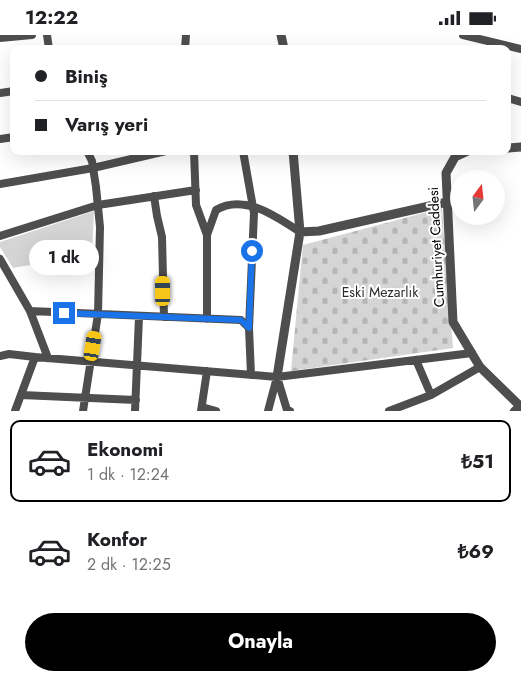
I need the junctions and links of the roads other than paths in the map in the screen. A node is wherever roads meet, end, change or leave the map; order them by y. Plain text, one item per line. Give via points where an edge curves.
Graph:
1 (32, 35) edge
2 (464, 35) edge
3 (14, 36) edge
4 (0, 38) edge
5 (505, 45) edge
6 (89, 155) edge
7 (149, 155) edge
8 (194, 155) edge
9 (244, 155) edge
10 (292, 155) edge
11 (459, 155) edge
12 (93, 168) junction
13 (0, 184) edge
14 (196, 190) junction
15 (154, 196) junction
16 (447, 202) junction
17 (98, 205) junction
18 (253, 206) junction
19 (300, 232) junction
20 (207, 235) junction
21 (0, 236) edge
22 (0, 259) edge
23 (30, 311) junction
24 (98, 314) junction
25 (139, 317) junction
26 (164, 317) junction
27 (207, 319) junction
28 (249, 328) junction
29 (472, 353) junction
30 (0, 355) edge
31 (35, 357) junction
32 (48, 358) junction
33 (416, 360) junction
34 (91, 361) junction
35 (138, 366) junction
36 (480, 367) junction
37 (207, 371) junction
38 (251, 375) junction
39 (277, 377) junction
40 (21, 395) junction
41 (431, 395) junction
42 (85, 399) junction
43 (136, 400) junction
44 (518, 408) edge
45 (201, 409) edge
46 (15, 411) edge
47 (83, 411) edge
48 (135, 411) edge
49 (216, 411) edge
50 (268, 411) edge
51 (290, 411) edge
52 (389, 411) edge

1 - 3 street
2 - 5 street
3 - 4 street
6 - 12 street
7 - 12 street
8 - 14 street
9 - 18 street
10 - 19 street
11 - 16 street, Cumhuriyet Caddesi via 446,173
12 - 13 street
12 - 17 street
14 - 15 street
14 - 20 street via 196,205
15 - 17 street
15 - 26 street via 162,237
16 - 19 street via 319,231
16 - 29 street, Cumhuriyet Caddesi via 454,322
17 - 21 street
17 - 24 street
18 - 19 street
18 - 20 street via 224,205 216,210
18 - 28 street
19 - 39 street
20 - 27 street
22 - 23 street
23 - 24 street
23 - 32 street
24 - 25 street
24 - 34 street
25 - 26 street
25 - 35 street
26 - 27 street
27 - 28 street via 241,320
28 - 38 street
29 - 33 street
29 - 36 street
30 - 31 street
31 - 32 street
31 - 40 street
32 - 34 street
33 - 39 street
33 - 41 street
34 - 35 street
34 - 42 street
35 - 37 street
35 - 43 street
36 - 41 street
36 - 44 street
37 - 38 street
37 - 45 street
38 - 39 street
39 - 50 street
39 - 51 street
40 - 42 street
40 - 46 street
41 - 52 street
42 - 43 street
42 - 47 street
43 - 48 street
45 - 49 street

